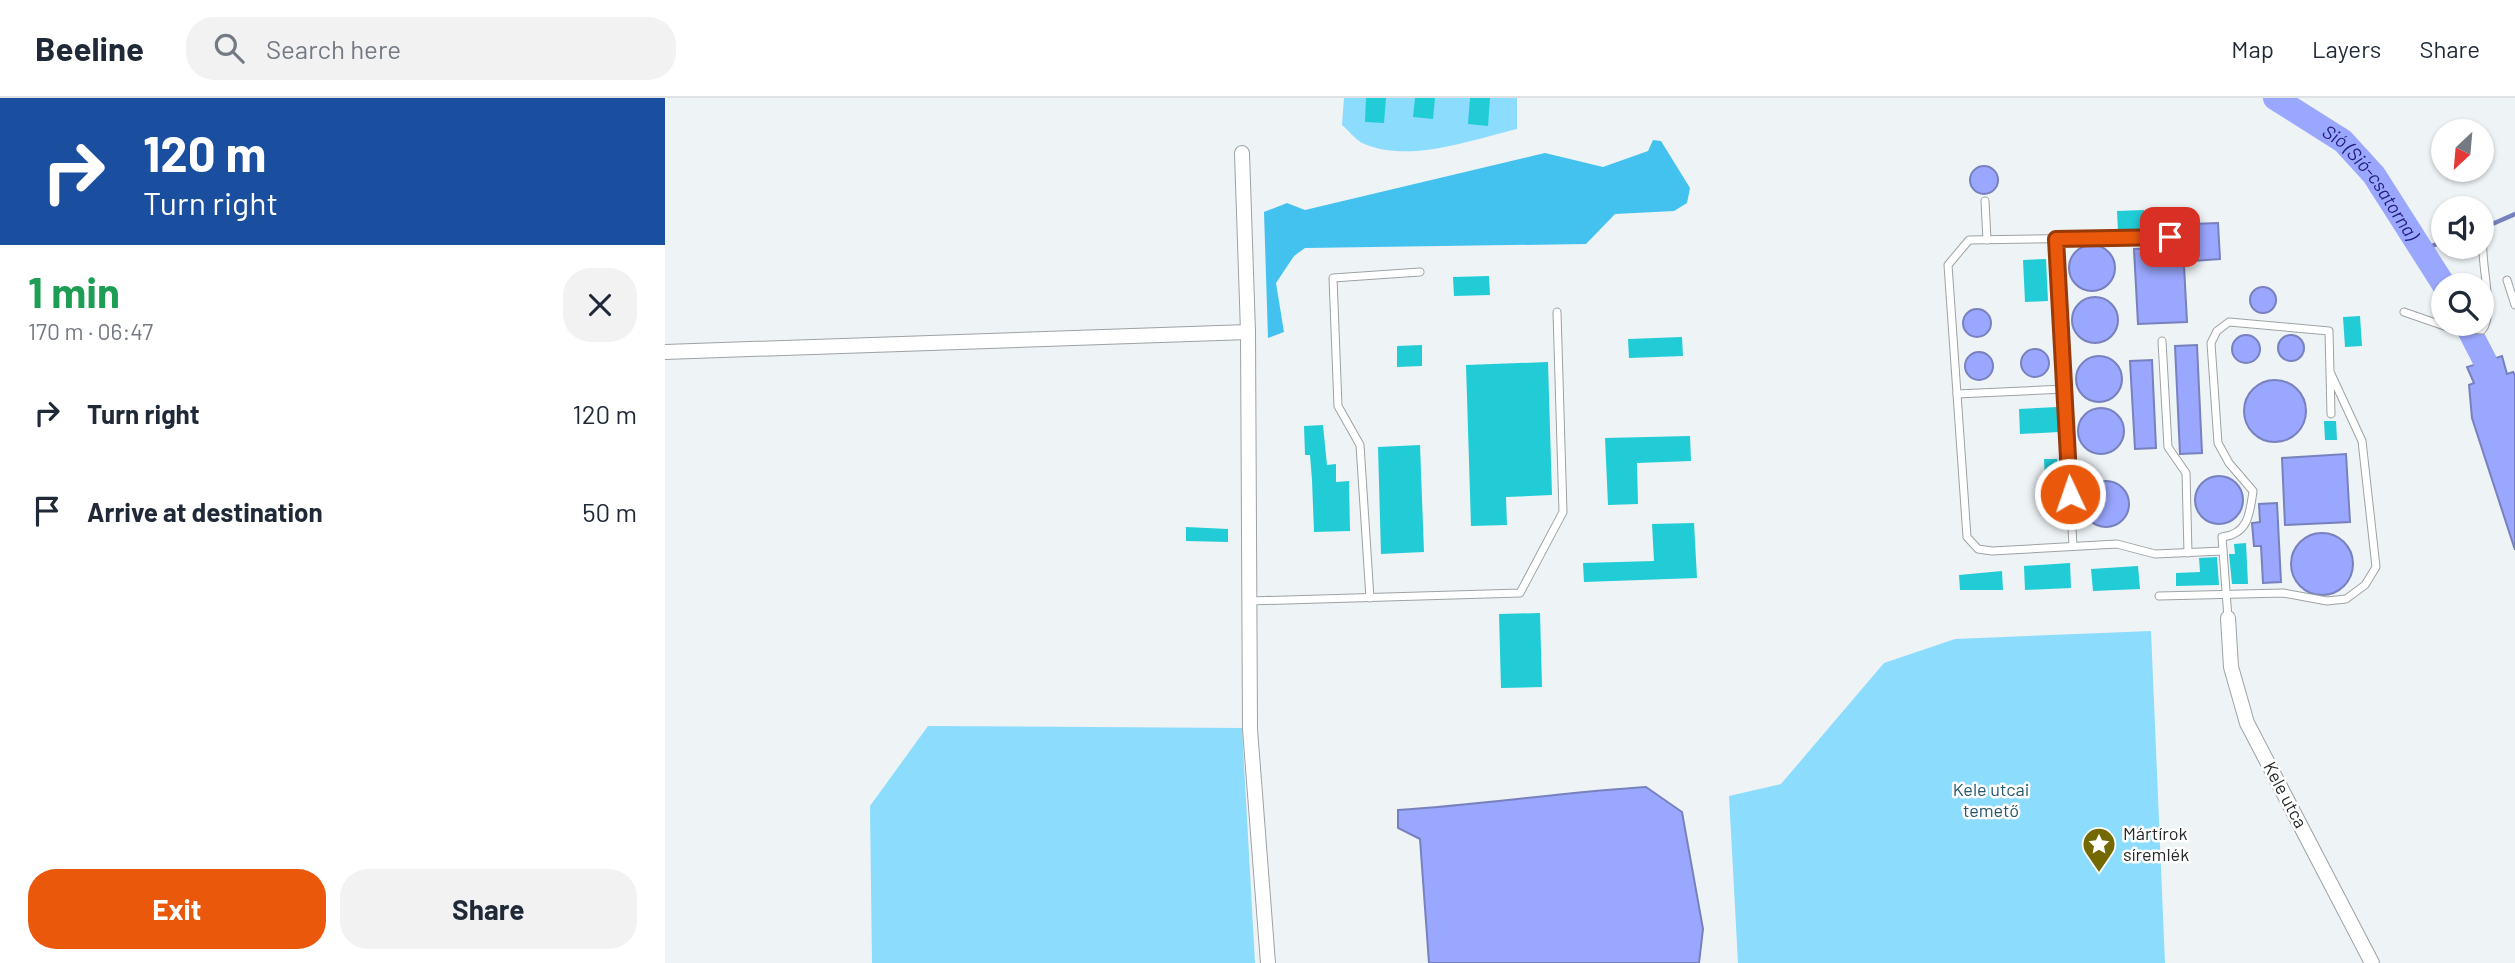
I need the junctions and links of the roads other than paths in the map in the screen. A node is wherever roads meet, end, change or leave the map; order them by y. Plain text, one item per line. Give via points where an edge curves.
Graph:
1 (1242, 153) dead end
2 (1985, 201) dead end
3 (2170, 237) dead end
4 (2056, 239) junction
5 (1987, 240) junction
6 (2481, 259) edge
7 (1420, 272) dead end
8 (2507, 280) dead end
9 (2515, 305) edge
10 (1557, 312) dead end
11 (2405, 312) dead end
12 (1248, 332) junction
13 (2162, 341) dead end
14 (665, 352) edge
15 (2330, 371) junction
16 (2064, 389) junction
17 (1957, 394) junction
18 (2331, 414) dead end
19 (2073, 546) junction
20 (2223, 551) junction
21 (2188, 553) junction
22 (2226, 594) junction
23 (2159, 596) dead end
24 (1370, 598) junction
25 (1250, 601) junction
26 (2228, 618) joint
27 (1268, 963) edge
28 (2372, 963) edge

1 - 12 street
2 - 5 lane
3 - 4 lane
4 - 5 lane
4 - 16 lane
5 - 17 lane via 1969,240 1948,265
6 - 11 lane via 2489,309 2482,330 2450,328
7 - 24 lane via 1333,278 1338,406 1360,445
8 - 9 lane
10 - 24 lane via 1563,512 1520,593
12 - 14 street
12 - 25 street
13 - 21 lane via 2168,447 2186,473
15 - 18 lane
15 - 20 lane via 2329,331 2229,322 2217,331 2211,344 2218,443 2253,491 2246,526 2235,535 2222,537
15 - 22 lane via 2362,441 2377,567 2365,585 2346,598 2327,601 2283,593
16 - 17 lane
16 - 19 lane
17 - 19 lane via 1967,537 1978,549 1992,551
19 - 21 lane via 2117,544 2155,554
20 - 21 lane
20 - 22 lane
22 - 23 lane
22 - 26 lane
24 - 25 lane
25 - 27 street via 1250,729
26 - 28 street, Kele utca via 2231,667 2247,723

